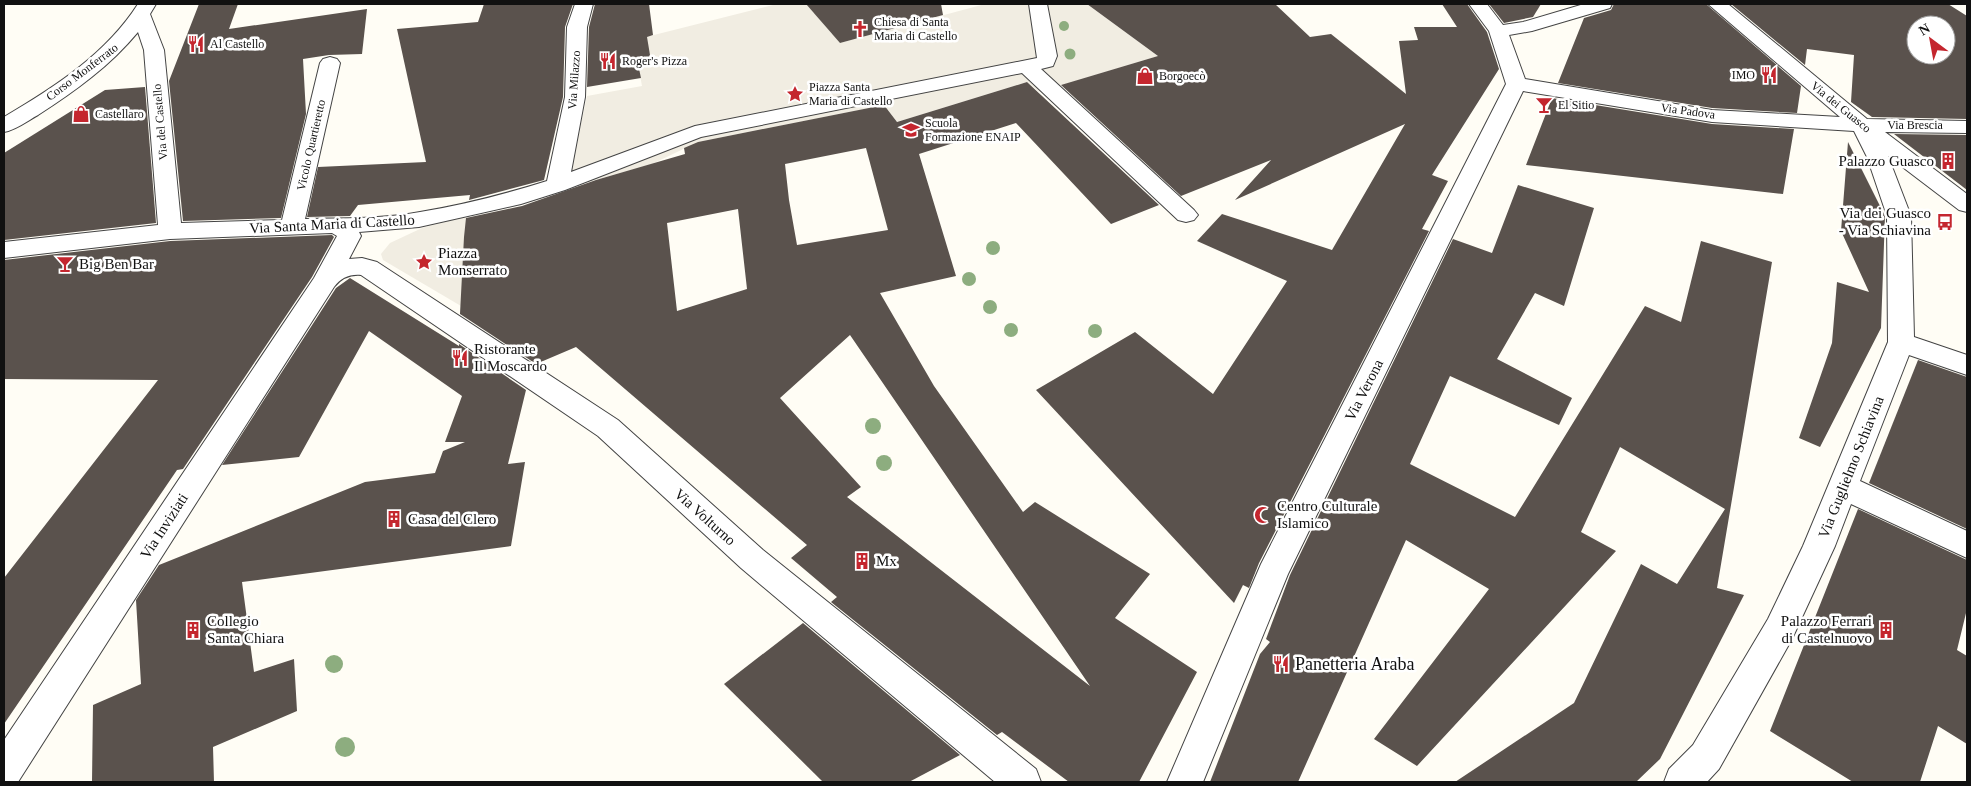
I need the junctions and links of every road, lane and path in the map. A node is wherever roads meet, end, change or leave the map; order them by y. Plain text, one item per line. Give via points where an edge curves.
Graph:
1 (584, 4) edge
2 (1038, 4) edge
3 (1478, 4) edge
4 (1603, 4) edge
5 (1717, 4) edge
6 (145, 9) edge
7 (1498, 31) junction
8 (330, 63) dead end
9 (1026, 66) junction
10 (1516, 84) junction
11 (1862, 125) junction
12 (4, 126) edge
13 (1967, 126) edge
14 (557, 185) junction
15 (1967, 205) edge
16 (1186, 215) dead end
17 (431, 218) junction
18 (331, 225) junction
19 (292, 226) junction
20 (170, 231) junction
21 (4, 250) edge
22 (369, 269) junction
23 (325, 281) junction
24 (1901, 342) junction
25 (1967, 365) edge
26 (1843, 487) junction
27 (1967, 545) edge
28 (4, 771) edge
29 (1023, 782) edge
30 (1185, 782) edge
31 (1682, 782) edge

1 - 14 street, Via Milazzo via 577,27 575,98
2 - 9 street via 1047,60
3 - 7 street
4 - 7 street via 1525,27
5 - 11 street, Via dei Guasco
6 - 12 street, Corso Monferrato via 114,50
6 - 20 street, Via del Castello via 154,50
7 - 10 street
8 - 19 street, Vicolo Quartieretto
9 - 14 street, Via Santa Maria di Castello via 695,132
9 - 16 street
10 - 11 street, Via Padova via 1712,116
10 - 30 street, Via Verona via 1272,574
11 - 13 street, Via Brescia
11 - 15 street, Via dei Guasco
11 - 24 street, Via Guglielmo Schiavina via 1878,157 1899,216
14 - 17 street, Via Santa Maria di Castello
17 - 18 street, Via Santa Maria di Castello via 386,224
17 - 22 street via 400,224 360,240 354,255
18 - 19 street, Via Santa Maria di Castello
18 - 23 street, Via Inviziati via 343,228 349,236
19 - 20 street, Via Santa Maria di Castello
20 - 21 street, Via Santa Maria di Castello
22 - 23 street via 357,266 342,269
22 - 29 street, Via Volturno via 608,428 752,559
23 - 28 street, Via Inviziati
24 - 25 street
24 - 26 street, Via Guglielmo Schiavina
26 - 27 street
26 - 31 street, Via Guglielmo Schiavina via 1780,628 1706,757

